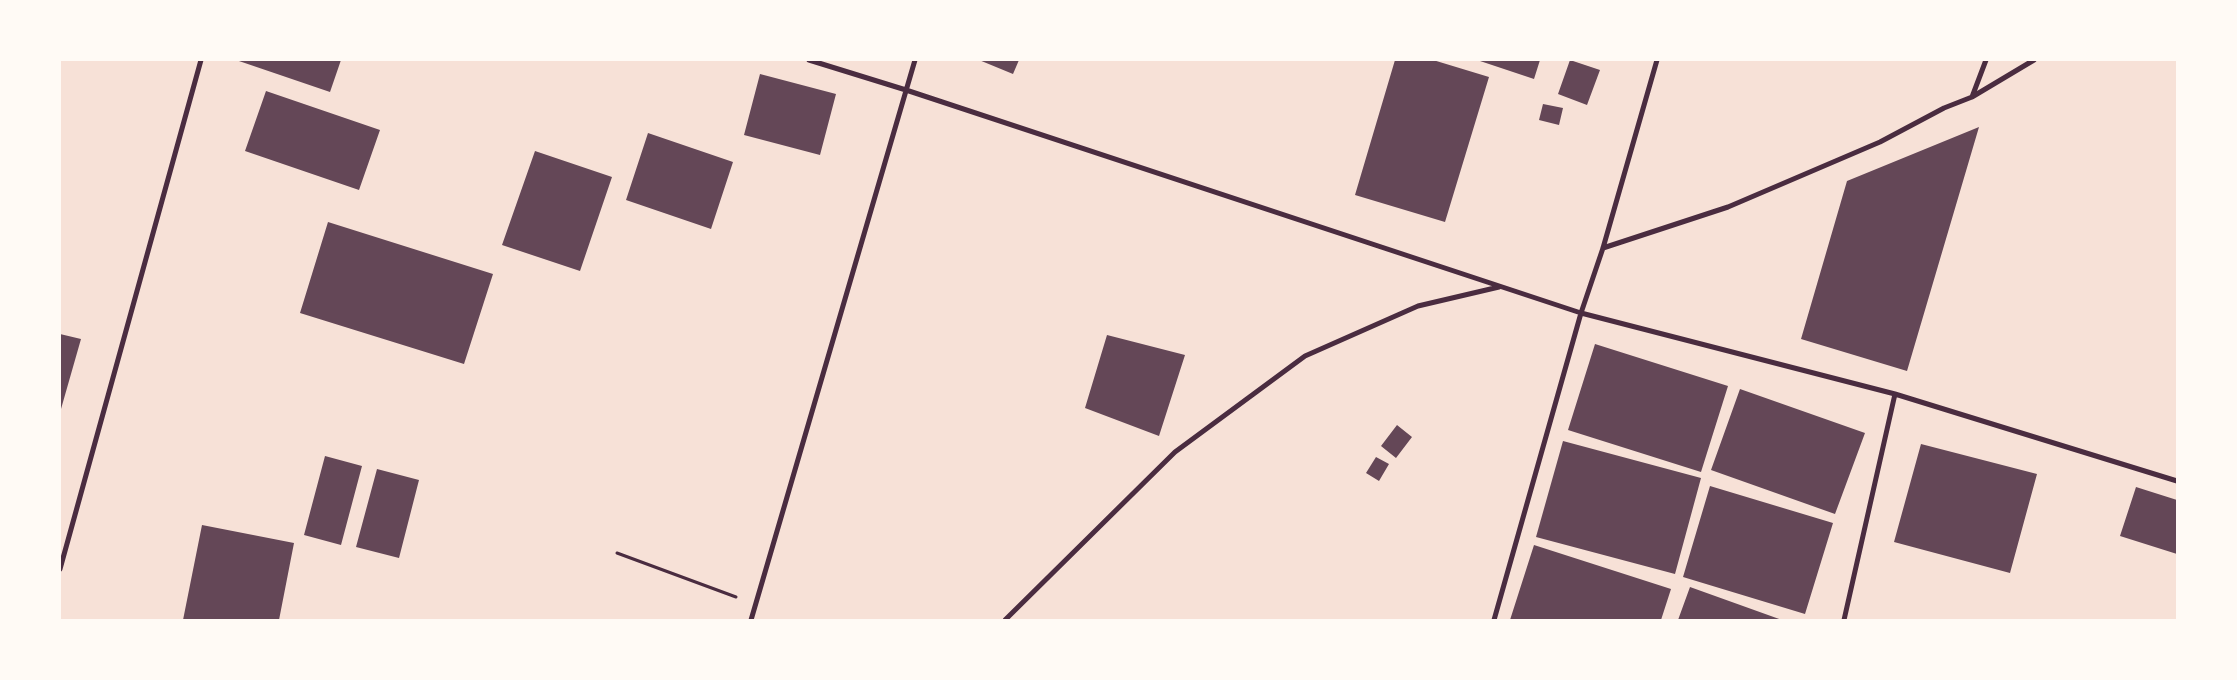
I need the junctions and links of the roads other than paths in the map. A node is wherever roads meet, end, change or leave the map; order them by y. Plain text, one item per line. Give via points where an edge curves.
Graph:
1 (201, 60) edge
2 (809, 60) edge
3 (915, 60) edge
4 (1657, 60) edge
5 (1986, 60) edge
6 (2034, 60) edge
7 (906, 90) junction
8 (1972, 97) junction
9 (1603, 248) junction
10 (1500, 286) junction
11 (1581, 313) junction
12 (1894, 394) junction
13 (2177, 481) edge
14 (60, 568) edge
15 (751, 620) edge
16 (1005, 620) edge
17 (1494, 620) edge
18 (1844, 620) edge

1 - 14 street
2 - 7 street
3 - 7 street
4 - 9 street
5 - 8 street
6 - 8 street
7 - 10 street
7 - 15 street
8 - 9 street via 1880,142 1728,207
9 - 11 street
10 - 11 street
10 - 16 street via 1418,306 1305,356 1175,452
11 - 12 street
11 - 17 street
12 - 13 street
12 - 18 street

